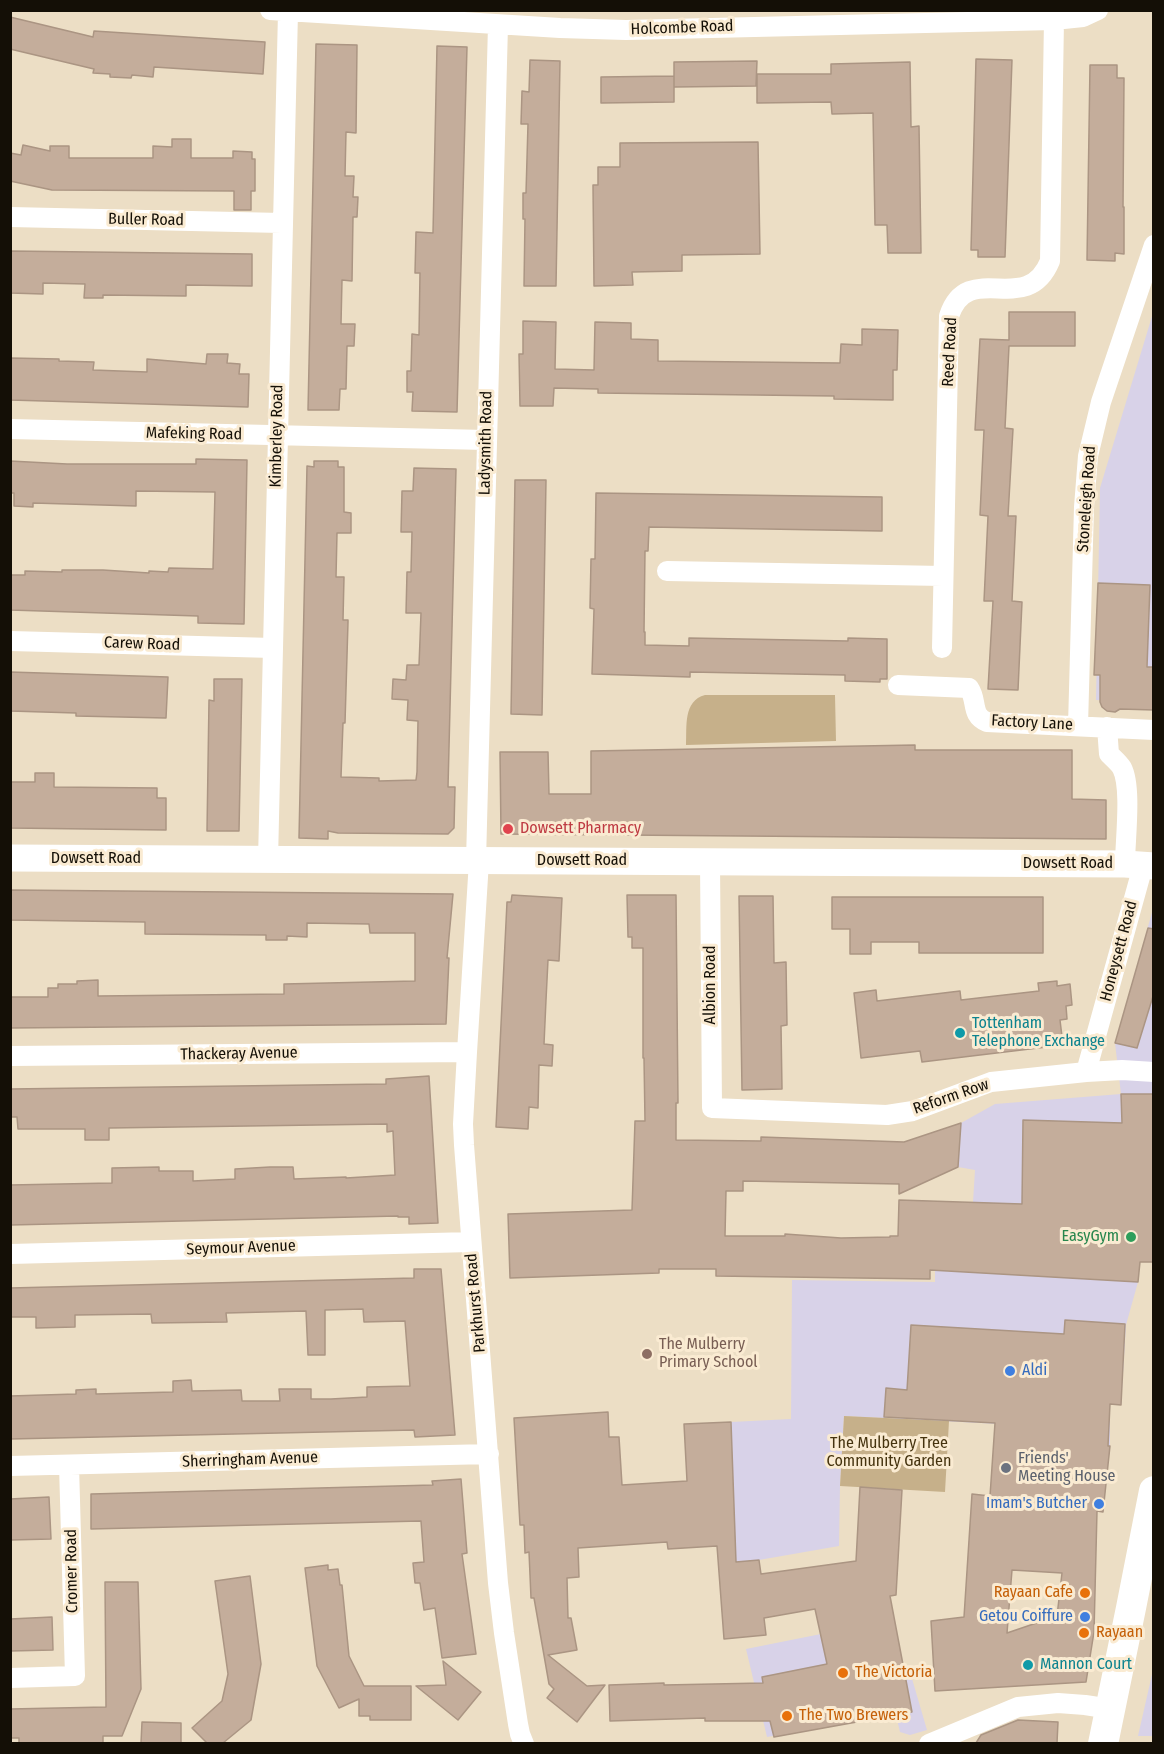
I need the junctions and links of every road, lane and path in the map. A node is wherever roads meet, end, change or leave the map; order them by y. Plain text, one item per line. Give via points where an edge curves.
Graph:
1 (279, 11) edge
2 (1096, 12) edge
3 (670, 19) edge
4 (1054, 20) junction
5 (498, 25) junction
6 (10, 218) edge
7 (282, 223) junction
8 (1154, 245) edge
9 (10, 429) edge
10 (278, 436) junction
11 (486, 440) junction
12 (667, 571) dead end
13 (943, 576) junction
14 (10, 640) edge
15 (273, 648) junction
16 (942, 648) dead end
17 (898, 685) dead end
18 (1078, 726) junction
19 (1107, 727) junction
20 (1154, 730) edge
21 (10, 858) edge
22 (268, 860) junction
23 (478, 861) junction
24 (710, 862) junction
25 (1140, 865) edge
26 (467, 1052) junction
27 (10, 1056) edge
28 (1086, 1071) junction
29 (1154, 1072) edge
30 (712, 1108) joint
31 (471, 1242) junction
32 (10, 1254) edge
33 (489, 1454) junction
34 (69, 1465) junction
35 (10, 1466) edge
36 (1154, 1491) edge
37 (10, 1678) edge
38 (1111, 1709) junction
39 (524, 1743) edge
40 (929, 1743) edge
41 (1103, 1743) edge

1 - 5 street, Holcombe Road
1 - 7 street, Kimberley Road
2 - 4 street, Holcombe Road
3 - 4 street, Holcombe Road
3 - 5 street, Holcombe Road via 615,30
4 - 13 street, Reed Road via 1050,261 1040,279 1031,285 1014,289 975,288 966,292 957,299 949,316
5 - 11 street, Ladysmith Road
6 - 7 street, Buller Road
7 - 10 street, Kimberley Road
8 - 18 street, Stoneleigh Road via 1101,402 1090,447 1084,507
9 - 10 street, Mafeking Road
10 - 11 street, Mafeking Road
10 - 15 street, Kimberley Road
11 - 23 street, Ladysmith Road
12 - 13 street
13 - 16 street, Reed Road
14 - 15 street, Carew Road
15 - 22 street, Kimberley Road
17 - 18 street, Factory Lane via 969,688 976,714 987,722
18 - 19 street, Factory Lane
19 - 20 street, Factory Lane
19 - 25 street, Honeysett Road via 1109,754 1122,767 1126,782
21 - 22 street, Dowsett Road
22 - 23 street, Dowsett Road
23 - 24 street, Dowsett Road
23 - 26 street, Parkhurst Road
24 - 25 street, Dowsett Road
24 - 30 street, Albion Road
25 - 28 street, Honeysett Road
26 - 27 street, Thackeray Avenue
26 - 31 street, Parkhurst Road via 463,1124
28 - 29 street, Reform Row
28 - 30 street, Reform Row via 991,1082 901,1114
31 - 32 street, Seymour Avenue
31 - 33 street, Parkhurst Road
33 - 34 street, Sherringham Avenue
33 - 39 street, Parkhurst Road via 504,1633
34 - 35 street, Sherringham Avenue
34 - 37 street, Cromer Road via 75,1676
36 - 38 main road
38 - 40 street via 1058,1703 1018,1707
38 - 41 main road

